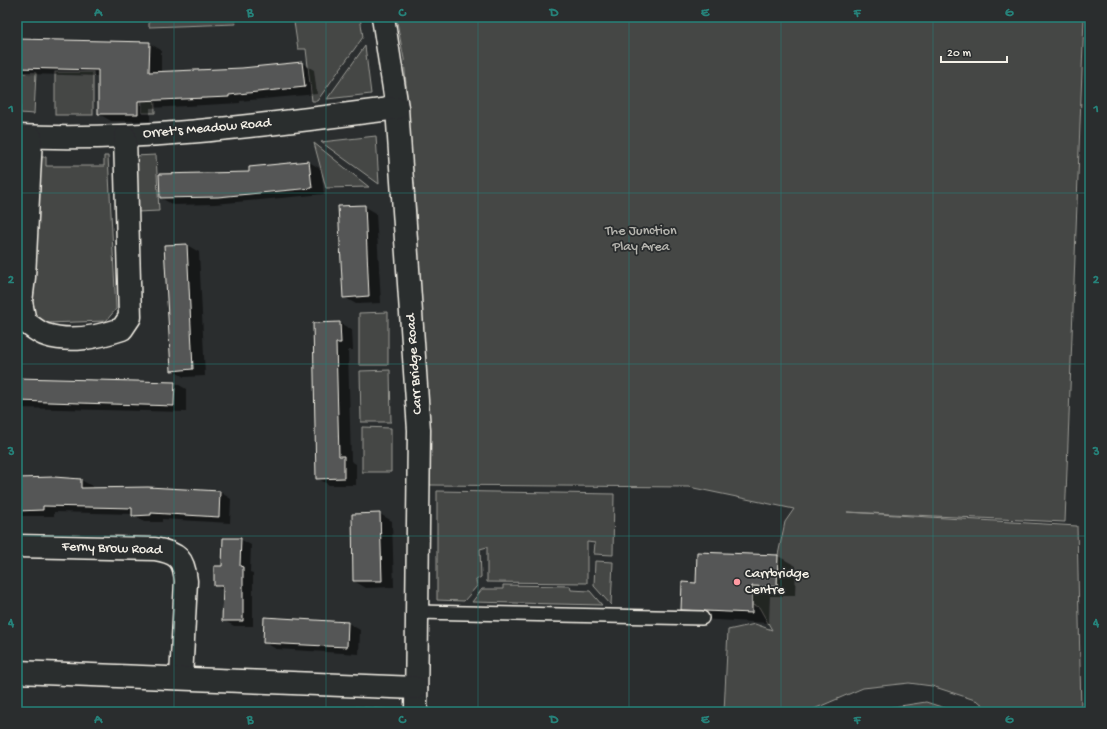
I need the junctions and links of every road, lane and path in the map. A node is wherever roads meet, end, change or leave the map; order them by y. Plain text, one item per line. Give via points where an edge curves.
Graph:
1 (383, 17) edge
2 (397, 108) junction
3 (24, 136) edge
4 (125, 137) junction
5 (17, 546) edge
6 (417, 612) junction
7 (702, 618) dead end
8 (17, 672) edge
9 (181, 678) junction
10 (416, 688) junction
11 (416, 712) edge

1 - 2 street, Carr Bridge Road
2 - 4 street, Orret's Meadow Road via 278,123
2 - 6 street, Carr Bridge Road via 419,430
3 - 4 street, Orret's Meadow Road
3 - 4 street via 24,277 21,302 25,322 44,335 64,339 87,338 122,329 130,317
5 - 9 street, Ferny Brow Road via 155,549 169,551 180,558 185,568 186,582
6 - 7 lane
6 - 10 street, Carr Bridge Road
8 - 9 street
9 - 10 street
10 - 11 street, Carr Bridge Road

